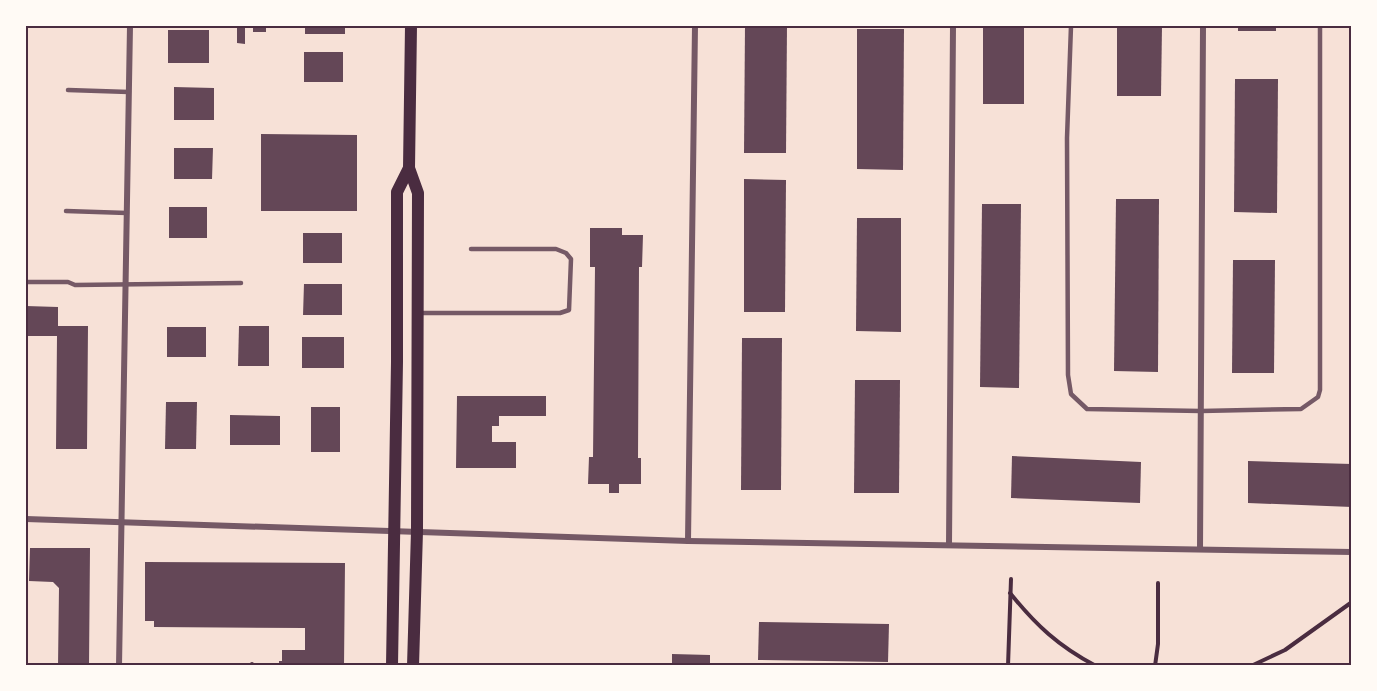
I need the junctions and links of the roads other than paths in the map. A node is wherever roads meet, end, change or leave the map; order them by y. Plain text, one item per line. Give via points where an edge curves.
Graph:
1 (130, 26) edge
2 (411, 26) edge
3 (694, 26) edge
4 (953, 26) edge
5 (1071, 26) edge
6 (1203, 26) edge
7 (1320, 26) edge
8 (68, 90) dead end
9 (129, 92) junction
10 (409, 168) junction
11 (66, 211) dead end
12 (128, 213) junction
13 (471, 249) dead end
14 (26, 282) edge
15 (241, 283) dead end
16 (126, 285) junction
17 (417, 313) junction
18 (1201, 411) junction
19 (26, 519) edge
20 (123, 522) junction
21 (417, 531) junction
22 (393, 532) junction
23 (687, 541) junction
24 (949, 544) junction
25 (1200, 549) junction
26 (1352, 552) edge
27 (119, 666) edge
28 (392, 666) edge
29 (413, 666) edge

1 - 9 street
2 - 10 main road
3 - 23 street
4 - 24 street
5 - 18 lane via 1067,162 1071,394 1087,409
6 - 18 street
7 - 18 lane via 1320,390 1301,409
8 - 9 lane
9 - 12 street
10 - 17 main road via 418,193
10 - 22 main road via 397,192
11 - 12 lane
12 - 16 street
13 - 17 lane via 556,249 566,253 570,259 569,310
14 - 16 lane
15 - 16 lane
16 - 20 street
17 - 21 main road
18 - 25 street
19 - 20 street
20 - 22 street
20 - 27 street
21 - 22 street
21 - 23 street
21 - 29 main road
22 - 28 main road
23 - 24 street
24 - 25 street
25 - 26 street

